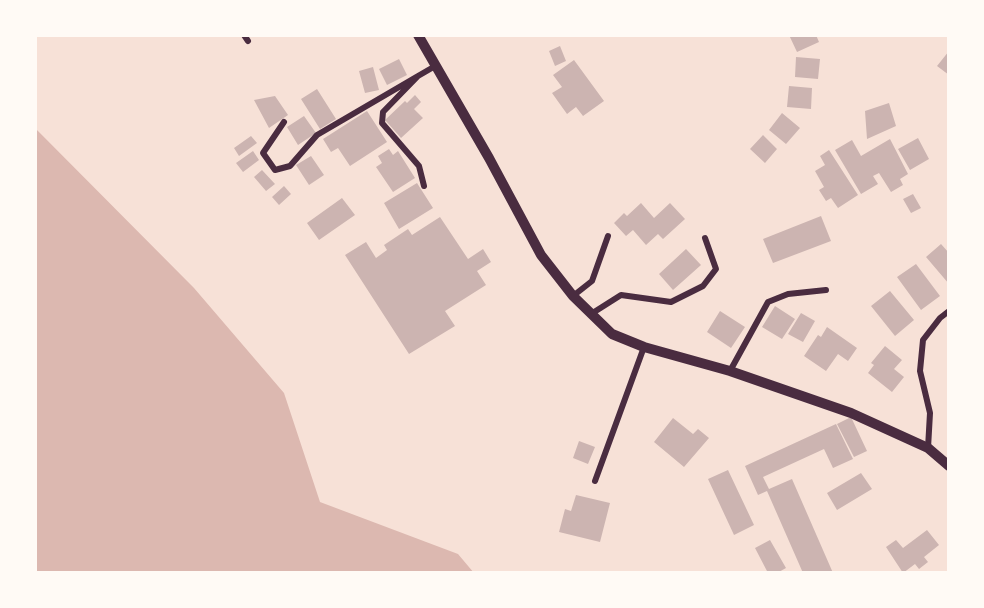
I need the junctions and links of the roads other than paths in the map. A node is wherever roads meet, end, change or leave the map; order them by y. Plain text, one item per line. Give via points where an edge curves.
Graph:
1 (418, 35) edge
2 (436, 65) junction
3 (418, 76) junction
4 (284, 122) dead end
5 (424, 186) dead end
6 (608, 236) dead end
7 (705, 238) dead end
8 (826, 290) dead end
9 (573, 296) junction
10 (949, 311) edge
11 (591, 314) junction
12 (644, 347) junction
13 (730, 371) junction
14 (928, 448) junction
15 (949, 466) edge
16 (595, 481) dead end

1 - 2 main road
2 - 3 street
2 - 9 main road via 541,255
3 - 4 street via 317,135 290,166 275,170 263,153
3 - 5 street via 383,112 382,122 419,166
6 - 9 street via 592,281
7 - 11 street via 716,269 703,286 671,302 621,295
8 - 13 street via 788,294 768,302
9 - 11 main road
10 - 14 street via 923,340 920,371 930,413
11 - 12 main road via 612,334
12 - 13 main road
12 - 16 street
13 - 14 main road via 851,413
14 - 15 main road

